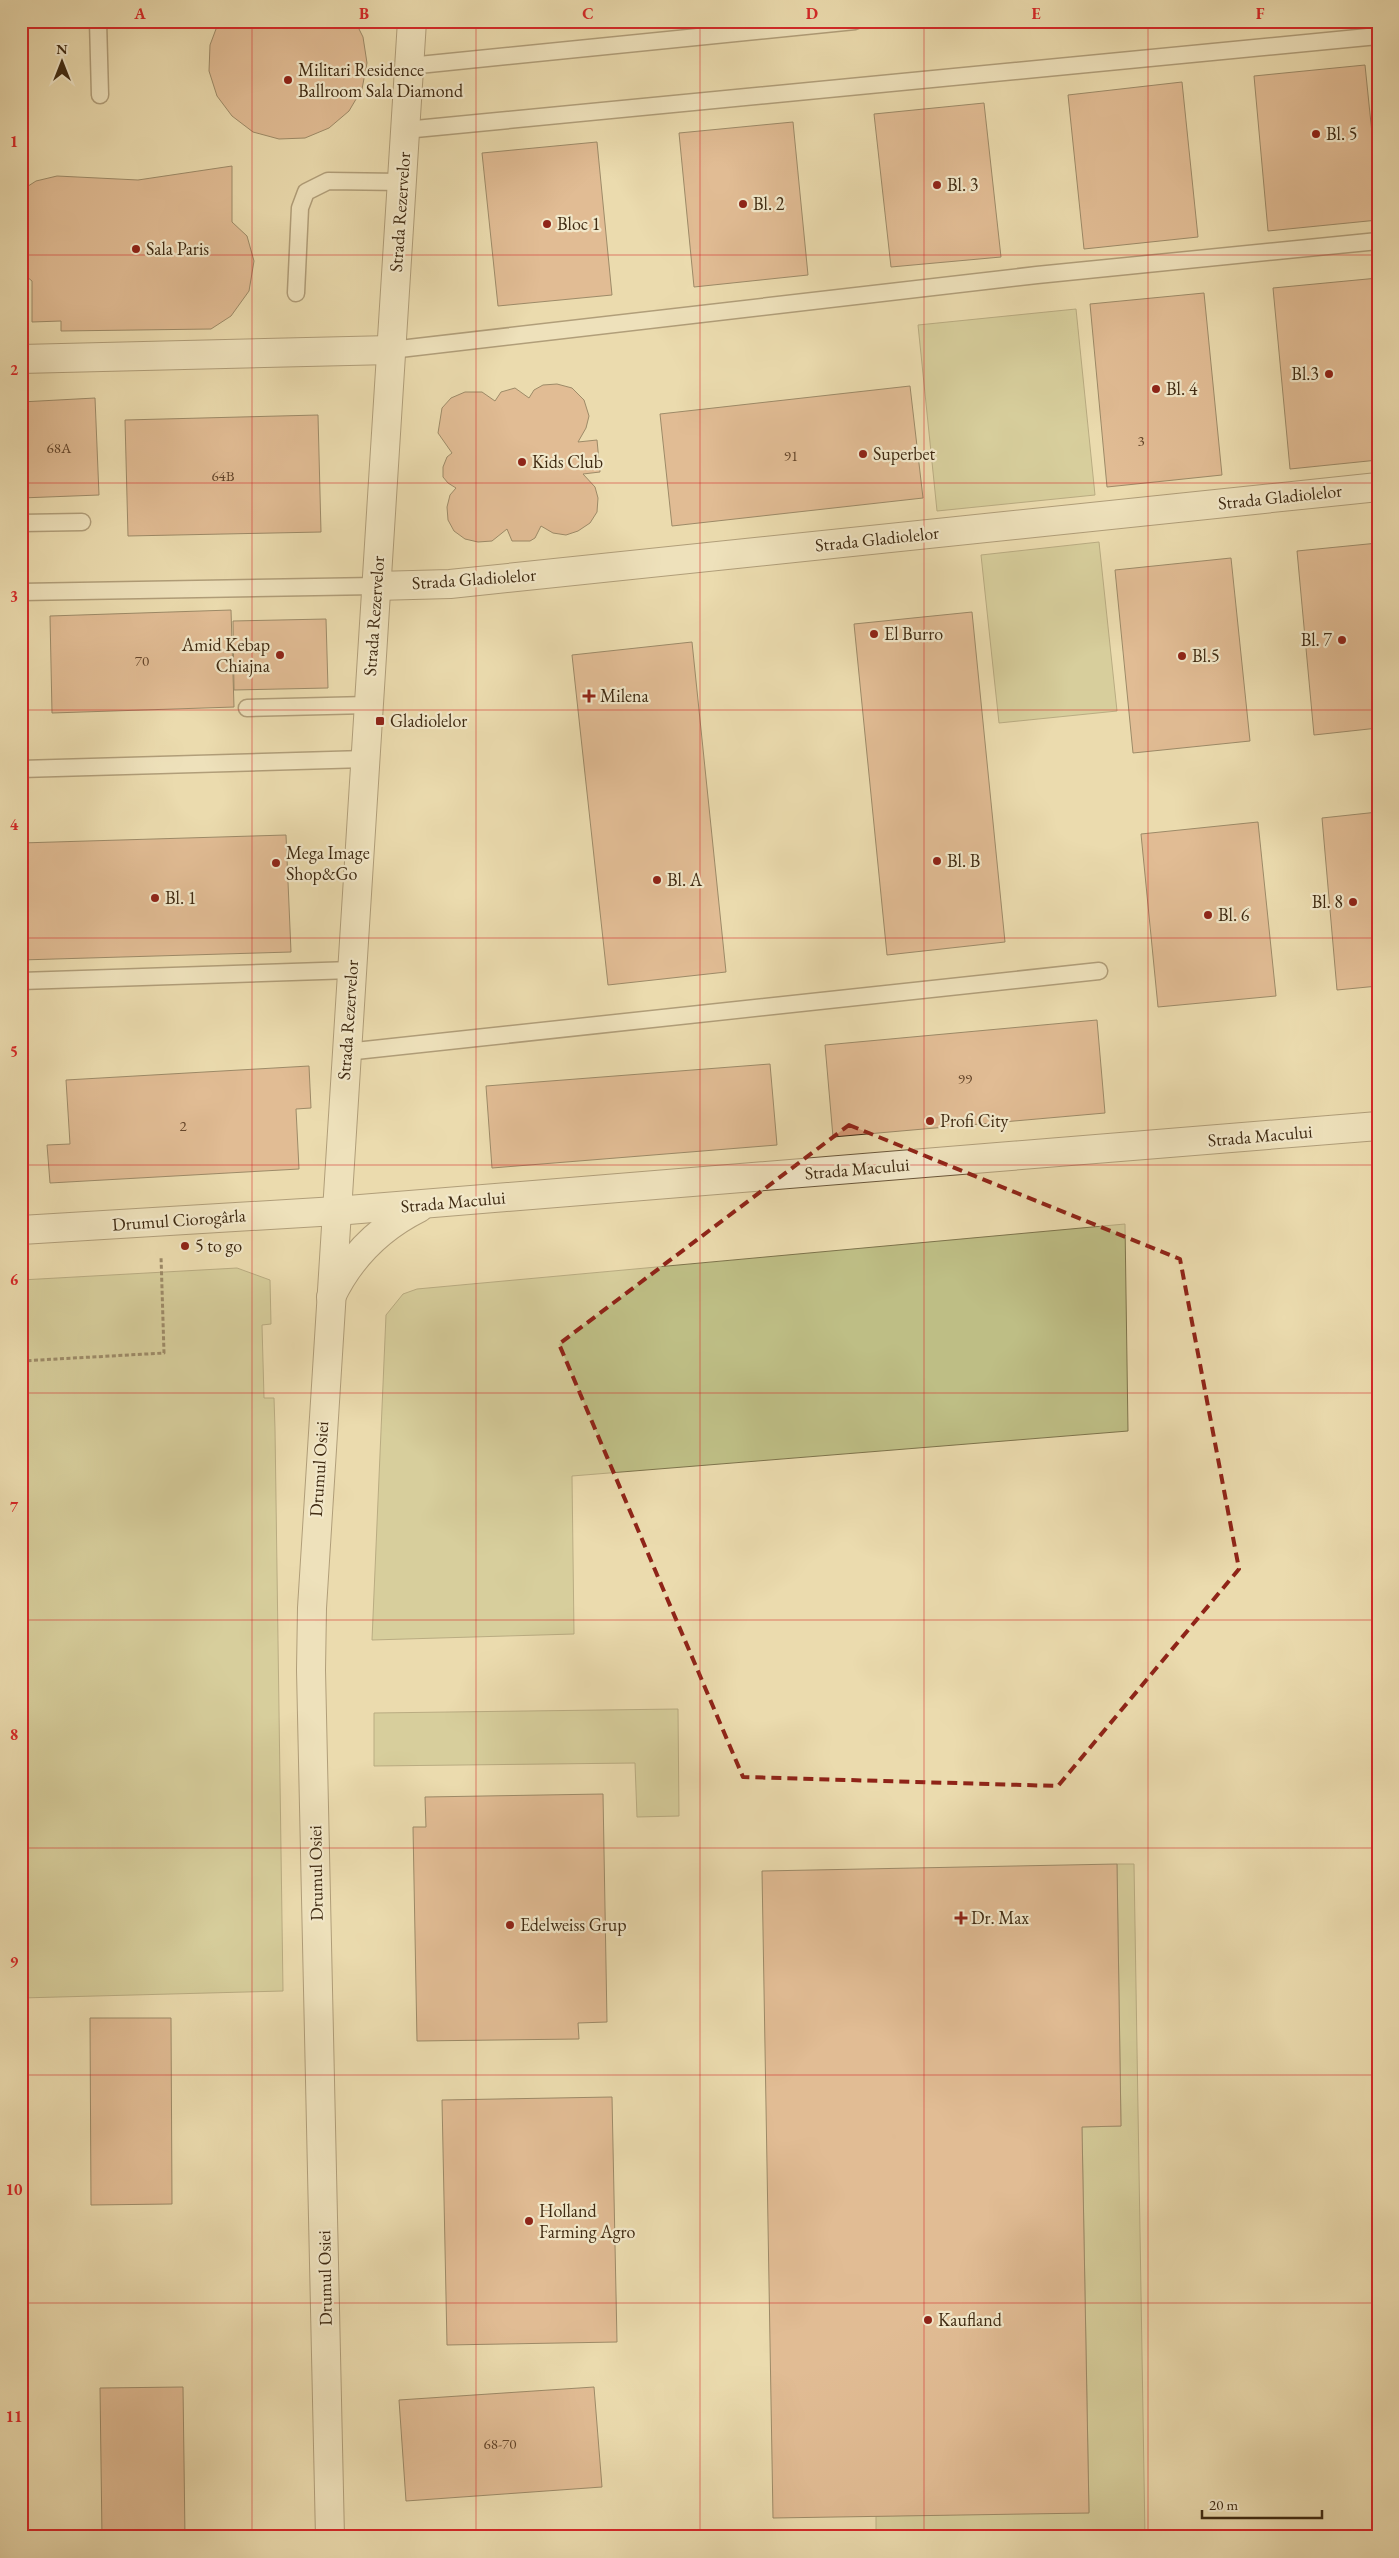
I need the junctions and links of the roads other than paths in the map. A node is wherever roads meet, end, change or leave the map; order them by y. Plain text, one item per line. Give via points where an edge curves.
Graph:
1 (98, 21) edge
2 (412, 21) edge
3 (855, 21) edge
4 (1378, 36) edge
5 (409, 66) junction
6 (100, 94) dead end
7 (405, 130) junction
8 (402, 182) junction
9 (1378, 241) edge
10 (296, 293) dead end
11 (391, 350) junction
12 (21, 359) edge
13 (1378, 487) edge
14 (82, 522) dead end
15 (21, 523) edge
16 (376, 586) junction
17 (21, 592) edge
18 (368, 705) junction
19 (247, 708) dead end
20 (365, 759) junction
21 (21, 769) edge
22 (352, 970) junction
23 (1099, 971) dead end
24 (21, 981) edge
25 (346, 1052) junction
26 (1378, 1126) edge
27 (425, 1205) junction
28 (336, 1211) junction
29 (21, 1230) edge
30 (330, 1297) junction
31 (330, 2537) edge

1 - 6 lane
2 - 5 street, Strada Rezervelor
3 - 5 lane
4 - 7 lane
5 - 7 street, Strada Rezervelor
7 - 8 street, Strada Rezervelor
8 - 10 lane via 328,181 306,192 300,208
8 - 11 street, Strada Rezervelor
9 - 11 lane via 1037,275
11 - 12 street
11 - 16 street, Strada Rezervelor
13 - 16 street, Strada Gladiolelor via 450,584
14 - 15 lane
16 - 17 lane
16 - 18 street, Strada Rezervelor
18 - 19 lane
18 - 20 street, Strada Rezervelor
20 - 21 lane
20 - 22 street, Strada Rezervelor
22 - 24 lane
22 - 25 street, Strada Rezervelor
23 - 25 lane
25 - 28 street, Strada Rezervelor
26 - 27 street, Strada Macului
27 - 28 street, Strada Macului
27 - 30 street via 401,1216 369,1242 340,1276
28 - 29 street, Drumul Ciorogârla
28 - 30 street, Drumul Osiei
30 - 31 street, Drumul Osiei via 314,1542 311,1670

